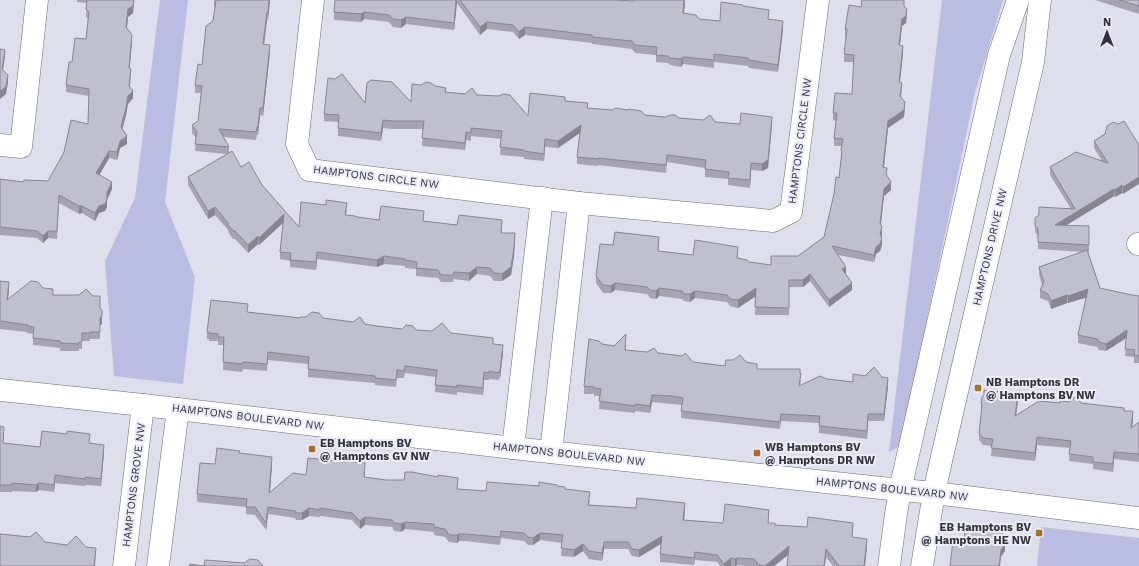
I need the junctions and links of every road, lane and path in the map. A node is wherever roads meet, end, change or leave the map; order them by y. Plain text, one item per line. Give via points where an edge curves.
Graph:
1 (37, 0) edge
2 (313, 0) edge
3 (818, 0) edge
4 (1018, 0) edge
5 (1040, 0) edge
6 (0, 145) edge
7 (542, 198) junction
8 (579, 203) junction
9 (0, 390) edge
10 (143, 405) junction
11 (178, 409) junction
12 (513, 448) junction
13 (551, 452) junction
14 (900, 490) junction
15 (934, 493) junction
16 (1139, 518) edge
17 (124, 566) edge
18 (158, 566) edge
19 (889, 566) edge
20 (922, 566) edge

1 - 6 street via 21,147
2 - 7 street, HAMPTONS CIRCLE NW via 297,144 309,170
3 - 8 street, HAMPTONS CIRCLE NW via 791,212 773,221
4 - 14 street via 999,55
5 - 15 street, HAMPTONS DRIVE NW via 1032,62
7 - 8 street, HAMPTONS CIRCLE NW
7 - 12 street
8 - 13 street
9 - 10 street, HAMPTONS BOULEVARD NW
10 - 11 street, HAMPTONS BOULEVARD NW
10 - 17 street, HAMPTONS GROVE NW
11 - 12 street, HAMPTONS BOULEVARD NW
11 - 18 street
12 - 13 street, HAMPTONS BOULEVARD NW
13 - 14 street, HAMPTONS BOULEVARD NW
14 - 15 street, HAMPTONS BOULEVARD NW
14 - 19 street
15 - 16 street, HAMPTONS BOULEVARD NW
15 - 20 street, HAMPTONS DRIVE NW

